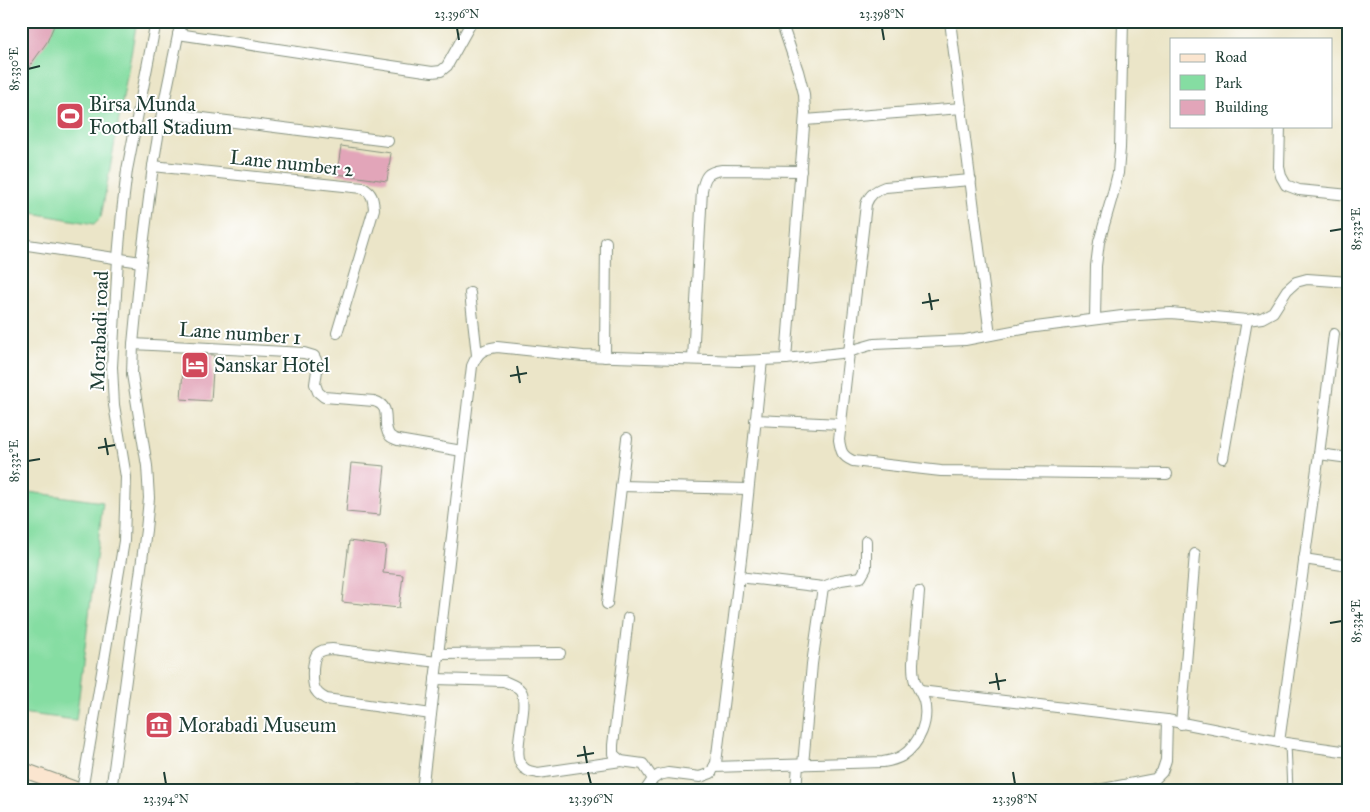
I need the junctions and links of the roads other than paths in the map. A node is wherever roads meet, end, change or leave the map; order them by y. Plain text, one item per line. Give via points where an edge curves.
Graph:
1 (156, 21) edge
2 (181, 21) edge
3 (472, 21) edge
4 (781, 21) edge
5 (950, 21) edge
6 (1123, 21) edge
7 (178, 34) junction
8 (962, 108) junction
9 (162, 113) junction
10 (805, 120) junction
11 (1280, 128) edge
12 (388, 140) dead end
13 (153, 166) junction
14 (801, 171) junction
15 (971, 180) junction
16 (1349, 195) edge
17 (606, 242) dead end
18 (21, 244) edge
19 (118, 258) junction
20 (140, 262) junction
21 (1349, 282) edge
22 (470, 293) dead end
23 (1095, 319) junction
24 (1247, 320) junction
25 (338, 334) dead end
26 (1334, 334) dead end
27 (990, 335) junction
28 (133, 344) junction
29 (849, 352) junction
30 (477, 355) junction
31 (605, 357) junction
32 (693, 359) junction
33 (786, 359) junction
34 (762, 360) junction
35 (755, 420) junction
36 (841, 424) junction
37 (627, 438) dead end
38 (462, 451) junction
39 (1319, 454) junction
40 (1223, 458) dead end
41 (1349, 458) edge
42 (1167, 474) dead end
43 (621, 486) junction
44 (748, 489) junction
45 (866, 541) dead end
46 (1195, 554) dead end
47 (1304, 559) junction
48 (1349, 566) edge
49 (739, 577) junction
50 (823, 587) junction
51 (919, 592) dead end
52 (607, 604) dead end
53 (628, 618) dead end
54 (560, 653) dead end
55 (438, 658) junction
56 (436, 678) junction
57 (920, 691) junction
58 (431, 714) junction
59 (1167, 720) junction
60 (1181, 724) junction
61 (1283, 742) junction
62 (1349, 752) edge
63 (621, 761) junction
64 (801, 765) junction
65 (714, 767) junction
66 (21, 769) edge
67 (653, 779) junction
68 (1138, 787) edge
69 (75, 790) edge
70 (111, 791) edge
71 (422, 791) edge
72 (645, 791) edge
73 (796, 791) edge
74 (1093, 791) edge
75 (1290, 791) edge

1 - 19 street, Morabadi road via 128,170
2 - 7 street, Morabadi road
3 - 7 street via 447,66 432,72
4 - 10 street via 804,94
5 - 8 street
6 - 23 street via 1118,173 1098,242
7 - 9 street, Morabadi road
8 - 10 street
8 - 15 street
9 - 12 street
9 - 13 street, Morabadi road
10 - 14 street
11 - 16 street via 1279,167 1286,185 1299,190
13 - 20 street, Morabadi road
13 - 25 street, Lane number 2 via 363,188 370,192 374,209
14 - 32 street via 722,170 705,178
14 - 33 street
15 - 27 street
15 - 29 street via 885,187 869,196
17 - 31 street
18 - 19 street
19 - 20 street
19 - 69 street, Morabadi road via 112,367 114,405 126,477 124,541
20 - 28 street, Morabadi road
21 - 24 street via 1307,279 1296,282 1273,312
22 - 30 street
23 - 24 street via 1171,313
23 - 27 street
24 - 40 street
26 - 39 street
27 - 29 street via 965,340 874,344
28 - 38 street, Lane number 1 via 314,356 318,364 315,384 324,397 381,403 390,436
28 - 70 street, Morabadi road via 132,374 149,498
29 - 33 street
29 - 36 street
30 - 31 street via 486,348 497,347
30 - 38 street via 472,366
31 - 32 street
32 - 34 street
33 - 34 street
34 - 35 street
35 - 36 street
35 - 44 street
36 - 42 street via 841,451 852,461 941,471
37 - 43 street
38 - 55 street
39 - 41 street
39 - 47 street
43 - 44 street
43 - 52 street
44 - 49 street
45 - 50 street via 866,568 861,577
46 - 60 street
47 - 48 street
47 - 61 street
49 - 50 street
49 - 65 street
50 - 64 street
51 - 57 street via 913,663
53 - 63 street via 613,745 613,754
54 - 55 street
55 - 56 street
55 - 58 street via 325,649 315,658 314,687 317,694 326,699
56 - 58 street
56 - 63 street via 504,682 521,691 524,702 518,752 520,764 526,770 538,772
57 - 59 street
57 - 64 street via 926,717 914,746 900,757 883,762
58 - 71 street
59 - 60 street
59 - 68 street via 1166,760 1162,772
60 - 61 street
61 - 62 street
61 - 75 lane
63 - 67 street via 643,764
64 - 65 street
64 - 73 street
65 - 67 street via 711,773 700,777 668,773
66 - 69 main road
67 - 72 street
68 - 74 street

